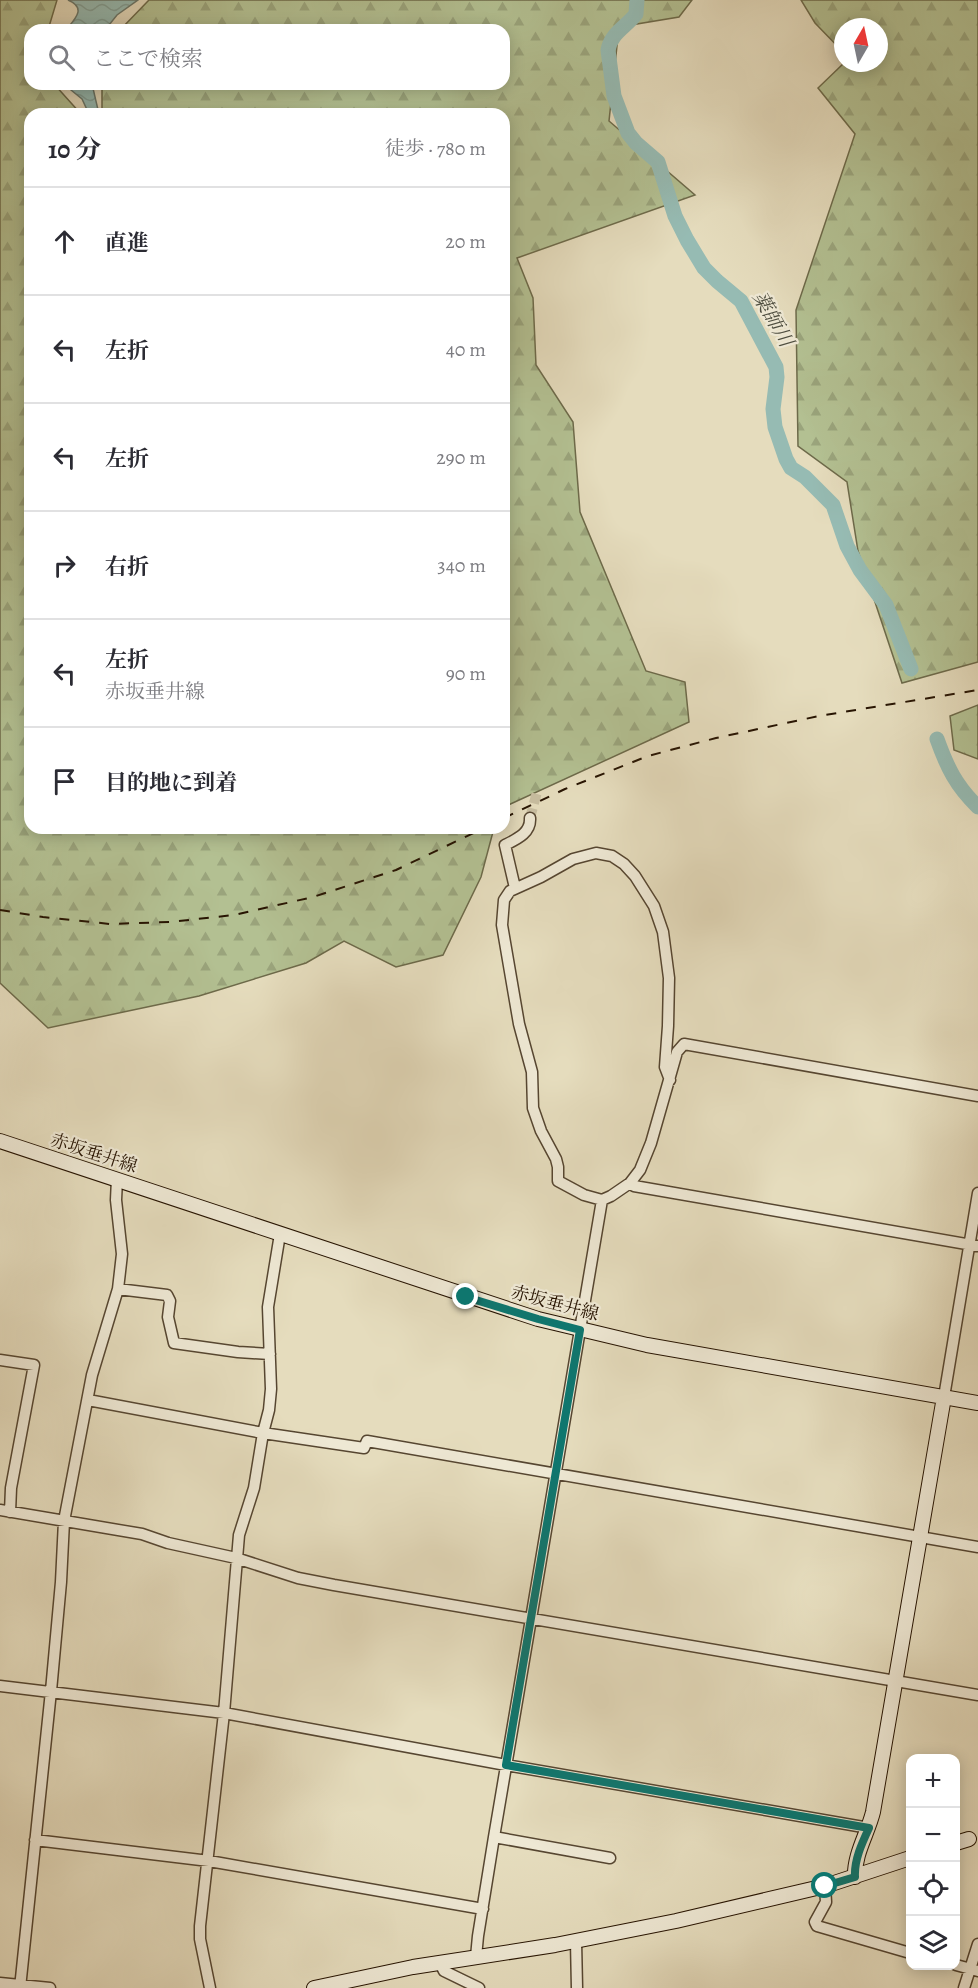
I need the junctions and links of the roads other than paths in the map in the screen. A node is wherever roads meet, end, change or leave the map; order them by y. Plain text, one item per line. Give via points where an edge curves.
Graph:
1 (530, 818) tunnel mouth
2 (515, 888) junction
3 (670, 1080) junction
4 (978, 1096) edge
5 (0, 1141) edge
6 (117, 1179) junction
7 (630, 1183) junction
8 (978, 1193) edge
9 (602, 1200) junction
10 (280, 1234) junction
11 (973, 1245) edge
12 (118, 1289) junction
13 (580, 1330) junction
14 (270, 1354) junction
15 (0, 1360) edge
16 (944, 1397) junction
17 (88, 1400) junction
18 (978, 1403) edge
19 (263, 1433) junction
20 (557, 1473) junction
21 (5, 1511) edge
22 (64, 1521) junction
23 (921, 1537) junction
24 (978, 1547) edge
25 (236, 1558) junction
26 (532, 1619) junction
27 (894, 1682) junction
28 (0, 1686) edge
29 (51, 1691) junction
30 (978, 1695) edge
31 (224, 1713) junction
32 (506, 1765) junction
33 (869, 1828) junction
34 (494, 1838) junction
35 (35, 1840) junction
36 (610, 1858) dead end
37 (906, 1859) edge
38 (208, 1861) junction
39 (855, 1877) junction
40 (825, 1886) junction
41 (483, 1909) junction
42 (576, 1941) junction
43 (978, 1944) edge
44 (906, 1952) edge
45 (476, 1957) junction
46 (440, 1963) junction
47 (974, 1970) edge
48 (0, 1983) edge
49 (20, 1986) edge
50 (50, 1988) edge
51 (210, 1988) edge
52 (314, 1988) edge
53 (479, 1988) edge
54 (577, 1988) edge
55 (964, 1988) edge

1 - 2 street via 531,824 522,836 505,845
2 - 3 street via 573,859 596,853 612,856 635,876 654,906 663,932 669,978 665,1067
2 - 9 street via 504,900 502,925 519,1024 532,1072 533,1108 556,1159 558,1181
3 - 4 street via 677,1052 684,1044
3 - 7 street via 651,1143
5 - 6 street, 赤坂垂井線
6 - 10 street, 赤坂垂井線
6 - 12 street via 122,1254
7 - 9 street
7 - 11 street
8 - 11 street
9 - 13 street
10 - 13 street, 赤坂垂井線
10 - 14 street via 268,1307
11 - 16 street
12 - 14 street via 167,1295 174,1342
12 - 17 street
13 - 16 street, 赤坂垂井線
13 - 20 street
14 - 19 street via 271,1389
15 - 21 street via 34,1365
16 - 18 street, 赤坂垂井線
16 - 23 street
17 - 19 street
17 - 22 street
19 - 20 street via 364,1448 367,1441
19 - 25 street
20 - 23 street
20 - 26 street
21 - 22 street
22 - 25 street via 142,1534
22 - 29 street
23 - 24 street
23 - 27 street
25 - 26 street via 316,1581
25 - 31 street
26 - 27 street
26 - 32 street
27 - 30 street
27 - 33 street
28 - 29 street
29 - 31 street
29 - 35 street
31 - 32 street
31 - 38 street
32 - 33 street
32 - 34 street
33 - 39 street
34 - 36 street
34 - 41 street
35 - 38 street
35 - 49 street
37 - 39 street
38 - 41 street
38 - 51 street via 200,1933
39 - 40 street
40 - 42 street
40 - 44 street via 827,1898 817,1926
41 - 45 street
42 - 45 street
42 - 54 street
43 - 47 street
45 - 46 street
46 - 52 street
46 - 53 street via 444,1971
47 - 55 street
48 - 49 street
49 - 50 street

